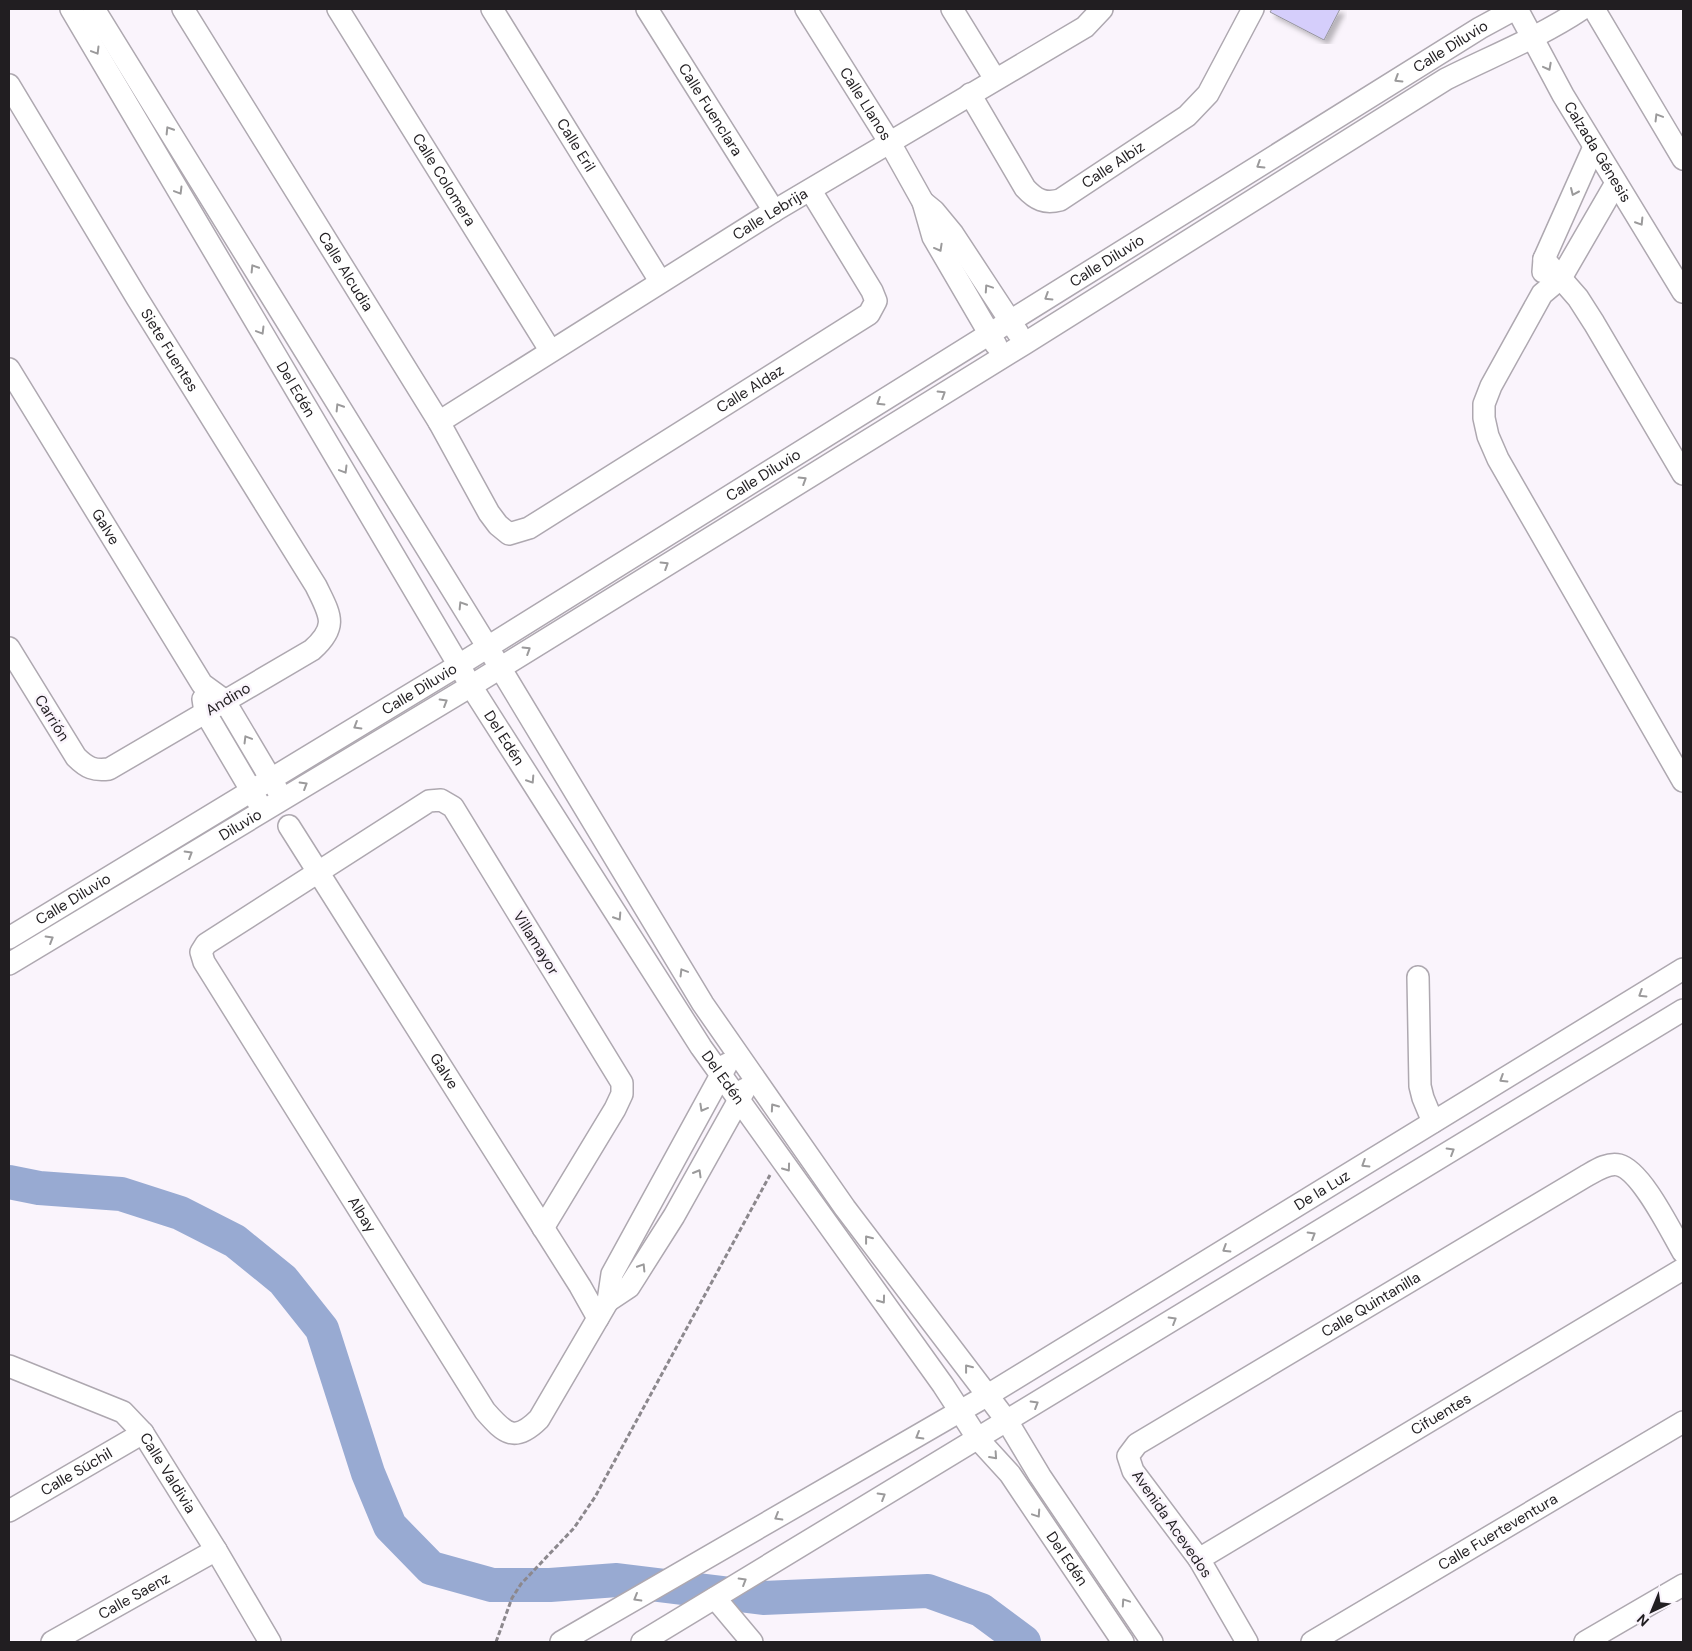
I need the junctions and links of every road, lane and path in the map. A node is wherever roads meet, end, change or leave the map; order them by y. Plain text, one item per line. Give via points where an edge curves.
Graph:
1 (71, 9) edge
2 (94, 9) edge
3 (183, 9) edge
4 (338, 9) edge
5 (492, 9) edge
6 (648, 9) edge
7 (806, 9) edge
8 (952, 9) edge
9 (1252, 9) edge
10 (1516, 9) edge
11 (1582, 9) edge
12 (1594, 9) edge
13 (1102, 10) edge
14 (1533, 39) junction
15 (995, 79) junction
16 (9, 85) edge
17 (970, 94) junction
18 (890, 143) junction
19 (1594, 147) junction
20 (1683, 159) edge
21 (1616, 183) junction
22 (811, 190) junction
23 (923, 202) junction
24 (774, 211) junction
25 (1544, 259) junction
26 (1561, 278) junction
27 (660, 281) junction
28 (1683, 292) edge
29 (1542, 294) junction
30 (1010, 321) junction
31 (990, 334) junction
32 (1024, 344) junction
33 (550, 350) junction
34 (1002, 357) junction
35 (9, 369) edge
36 (439, 422) junction
37 (1683, 474) edge
38 (508, 534) joint
39 (331, 616) joint
40 (487, 646) junction
41 (9, 648) edge
42 (459, 665) junction
43 (499, 667) junction
44 (202, 684) junction
45 (471, 686) junction
46 (224, 700) junction
47 (205, 712) junction
48 (109, 769) joint
49 (271, 778) junction
50 (1683, 781) edge
51 (250, 790) junction
52 (282, 798) junction
53 (262, 810) junction
54 (289, 826) dead end
55 (312, 876) junction
56 (9, 938) edge
57 (9, 964) edge
58 (1683, 968) edge
59 (1418, 976) dead end
60 (1683, 1010) edge
61 (735, 1050) junction
62 (721, 1075) junction
63 (752, 1076) junction
64 (739, 1100) junction
65 (1433, 1122) junction
66 (779, 1157) junction
67 (543, 1228) junction
68 (1683, 1252) edge
69 (1683, 1269) edge
70 (603, 1309) junction
71 (9, 1366) edge
72 (988, 1395) junction
73 (961, 1411) junction
74 (1007, 1421) junction
75 (1683, 1422) edge
76 (143, 1434) junction
77 (978, 1438) junction
78 (1128, 1456) joint
79 (9, 1512) edge
80 (216, 1550) junction
81 (1199, 1559) junction
82 (1683, 1585) edge
83 (715, 1598) junction
84 (52, 1642) edge
85 (270, 1642) edge
86 (496, 1642) edge
87 (561, 1642) edge
88 (642, 1642) edge
89 (752, 1642) edge
90 (1123, 1642) edge
91 (1152, 1642) edge
92 (1246, 1642) edge
93 (1312, 1642) edge
94 (1585, 1642) edge

1 -> 42 street, Del Edén
40 -> 2 street, Del Edén
3 - 36 street, Calle Alcudia
4 - 33 street, Calle Colomera
5 - 27 street, Calle Eril
6 - 24 street, Calle Fuenclara
7 - 18 street, Calle Llanos
8 - 15 street
9 - 17 street, Calle Albiz via 1208,94 1187,116 1060,200 1042,202 1025,188
10 - 14 street, Calzada Génesis
10 -> 30 street, Calle Diluvio
11 - 14 street
20 -> 12 street
13 - 15 street, Calle Lebrija via 1085,27
14 -> 19 street, Calzada Génesis
14 - 32 street, Diluvio via 1446,79
15 - 17 street, Calle Lebrija
16 - 39 street, Siete Fuentes via 316,586
17 - 18 street, Calle Lebrija
18 - 22 street, Calle Lebrija
18 - 23 street, Calle Llanos
19 - 21 street, Calzada Génesis
19 -> 25 street
21 - 26 street
21 -> 28 street, Calzada Génesis
22 - 24 street, Calle Lebrija
22 - 38 street, Calle Aldaz via 872,291 876,301 868,314 529,528
30 -> 23 street via 953,234
23 -> 31 street via 933,237
24 - 27 street, Calle Lebrija
25 - 26 street
25 - 29 street
26 - 29 street
26 - 37 street via 1594,323
27 - 33 street, Calle Lebrija
29 - 50 street via 1484,404 1488,436
30 - 31 street, Calle Diluvio
30 - 32 street
31 - 34 street
31 -> 40 street, Calle Diluvio
32 - 34 street, Diluvio
33 - 36 street, Calle Lebrija
43 -> 34 street, Diluvio
35 - 44 street, Galve
36 - 38 street, Calle Alcudia via 489,513
39 - 46 street, Andino via 326,634 312,650
40 - 42 street, Calle Diluvio
40 - 43 street, Del Edén
41 - 48 street, Carrión via 76,757 90,768
42 - 45 street, Del Edén
42 -> 49 street, Calle Diluvio
43 - 45 street, Diluvio
61 -> 43 street, Del Edén via 703,1004
44 - 46 street
44 - 47 street
52 -> 45 street, Diluvio
45 -> 62 street, Del Edén
46 - 47 street, Andino
49 -> 46 street
47 - 48 street, Andino
47 - 51 street
49 - 51 street, Calle Diluvio
49 - 52 street
51 - 53 street
51 - 56 street, Calle Diluvio
52 - 53 street, Diluvio
57 -> 53 street, Diluvio
54 - 55 street, Galve
55 - 67 street, Galve
55 - 67 street, Villamayor via 429,801 441,800 453,807 622,1083 622,1094 615,1109
55 - 70 street, Albay via 206,944 201,952 204,962 485,1411 497,1425 508,1433 516,1434 529,1429 539,1419
58 -> 65 street, De la Luz
59 - 65 street via 1420,1086
74 -> 60 street
61 - 62 street, Albay
61 - 63 street, Del Edén
62 - 64 street, Del Edén
62 -> 70 street, Albay via 612,1274
63 - 64 street, Albay
72 -> 63 street, Del Edén via 845,1208
64 - 66 street, Del Edén
70 -> 64 street, Albay via 629,1287 674,1216
65 -> 72 street, De la Luz
66 -> 73 street, Del Edén
66 - 86 path via 595,1497 574,1528 529,1575 512,1598
67 - 70 street, Galve
68 - 78 street, Calle Quintanilla via 1647,1190 1632,1173 1619,1165 1609,1165 1143,1440
69 - 81 street, Cifuentes
71 - 76 street, Calle Valdivia via 123,1412
72 - 73 street, De la Luz
72 - 74 street, Del Edén
73 - 77 street, Del Edén
73 -> 87 street, De la Luz
74 - 77 street
91 -> 74 street, Del Edén via 1040,1476
75 - 93 street, Calle Fuerteventura
76 - 79 street, Calle Súchil
76 - 80 street, Calle Valdivia
83 -> 77 street
77 -> 90 street, Del Edén via 1010,1474
78 - 81 street, Avenida Acevedos via 1133,1471
80 - 84 street, Calle Saenz
80 - 85 street, Calle Valdivia
81 - 92 street, Avenida Acevedos
82 - 94 street
83 - 88 street
83 - 89 street

